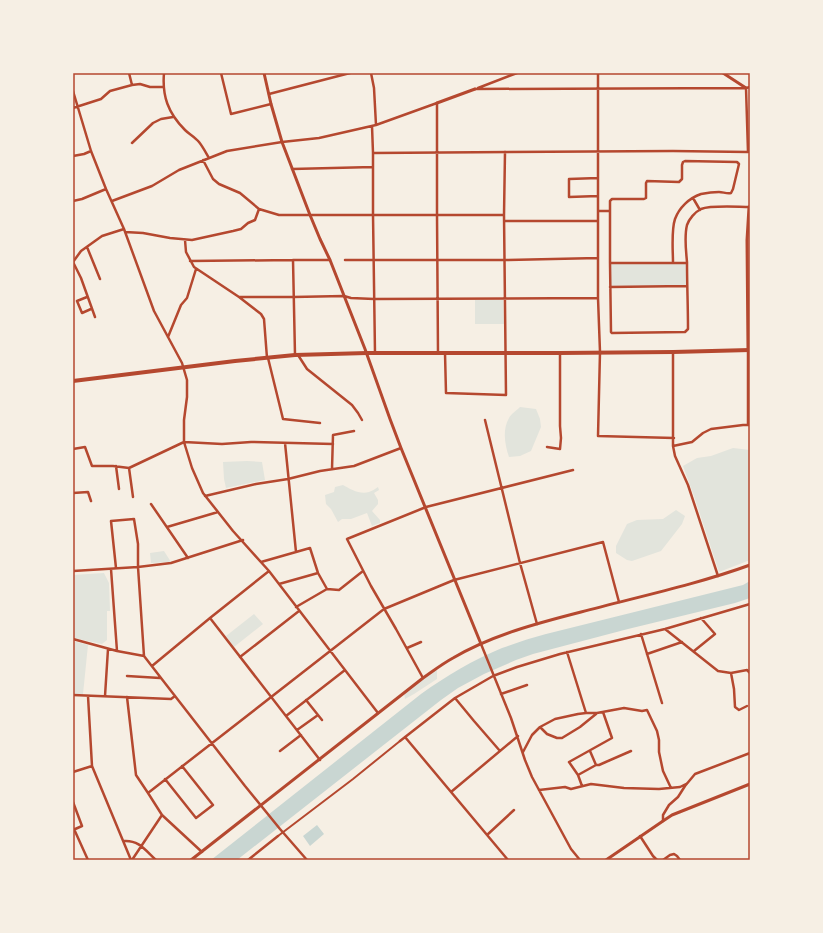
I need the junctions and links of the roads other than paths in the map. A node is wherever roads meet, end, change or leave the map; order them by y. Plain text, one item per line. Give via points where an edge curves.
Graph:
1 (129, 73) edge
2 (164, 73) edge
3 (220, 73) edge
4 (264, 73) edge
5 (350, 73) edge
6 (371, 73) edge
7 (517, 73) edge
8 (598, 73) edge
9 (722, 73) edge
10 (132, 85) junction
11 (163, 87) junction
12 (748, 87) edge
13 (598, 88) junction
14 (476, 89) junction
15 (73, 91) edge
16 (269, 94) junction
17 (437, 103) junction
18 (271, 104) junction
19 (78, 107) junction
20 (73, 108) edge
21 (174, 117) junction
22 (376, 125) junction
23 (372, 126) junction
24 (282, 142) junction
25 (132, 144) dead end
26 (91, 151) junction
27 (598, 151) junction
28 (437, 152) junction
29 (505, 152) junction
30 (373, 153) junction
31 (73, 156) edge
32 (209, 158) junction
33 (203, 160) junction
34 (373, 167) junction
35 (292, 169) junction
36 (598, 178) junction
37 (106, 189) junction
38 (598, 196) junction
39 (693, 198) junction
40 (73, 201) edge
41 (112, 201) junction
42 (750, 207) edge
43 (259, 209) junction
44 (700, 210) junction
45 (598, 211) junction
46 (610, 211) junction
47 (310, 215) junction
48 (373, 215) junction
49 (437, 215) junction
50 (504, 215) junction
51 (504, 221) junction
52 (598, 221) junction
53 (124, 230) junction
54 (185, 240) junction
55 (87, 246) junction
56 (598, 258) junction
57 (437, 259) junction
58 (292, 260) junction
59 (330, 260) junction
60 (344, 260) dead end
61 (374, 260) junction
62 (505, 260) junction
63 (190, 261) junction
64 (73, 262) edge
65 (610, 263) junction
66 (673, 263) junction
67 (687, 263) junction
68 (196, 269) junction
69 (749, 274) edge
70 (100, 279) dead end
71 (687, 286) junction
72 (610, 287) junction
73 (87, 296) junction
74 (344, 296) junction
75 (239, 297) junction
76 (293, 297) junction
77 (374, 298) junction
78 (438, 298) junction
79 (506, 298) junction
80 (598, 298) junction
81 (91, 309) junction
82 (94, 317) dead end
83 (168, 337) junction
84 (749, 350) edge
85 (600, 352) junction
86 (673, 352) junction
87 (445, 353) junction
88 (560, 353) junction
89 (367, 354) junction
90 (375, 354) junction
91 (438, 354) junction
92 (506, 354) junction
93 (296, 355) junction
94 (267, 358) junction
95 (183, 368) junction
96 (73, 381) edge
97 (362, 420) dead end
98 (485, 420) dead end
99 (320, 423) dead end
100 (749, 425) edge
101 (354, 431) dead end
102 (674, 438) junction
103 (184, 442) junction
104 (285, 443) junction
105 (333, 444) junction
106 (673, 446) junction
107 (547, 447) dead end
108 (401, 448) junction
109 (73, 449) edge
110 (116, 466) junction
111 (130, 468) junction
112 (332, 469) junction
113 (572, 470) dead end
114 (288, 479) junction
115 (502, 488) junction
116 (119, 489) dead end
117 (73, 493) edge
118 (205, 496) junction
119 (133, 497) dead end
120 (91, 501) dead end
121 (151, 504) dead end
122 (426, 507) junction
123 (218, 512) junction
124 (167, 527) junction
125 (243, 540) junction
126 (296, 552) junction
127 (188, 558) junction
128 (261, 562) junction
129 (520, 563) junction
130 (750, 565) edge
131 (138, 567) junction
132 (116, 568) junction
133 (111, 569) junction
134 (73, 570) edge
135 (269, 571) junction
136 (363, 571) junction
137 (318, 573) junction
138 (718, 576) junction
139 (454, 580) junction
140 (279, 584) junction
141 (327, 589) junction
142 (619, 602) junction
143 (750, 604) edge
144 (296, 607) junction
145 (384, 609) junction
146 (299, 611) junction
147 (210, 618) junction
148 (701, 618) junction
149 (537, 624) junction
150 (665, 629) junction
151 (641, 634) junction
152 (73, 639) edge
153 (421, 642) dead end
154 (682, 642) junction
155 (481, 644) junction
156 (108, 648) junction
157 (406, 648) junction
158 (116, 651) junction
159 (331, 651) junction
160 (694, 651) junction
161 (567, 652) junction
162 (647, 654) junction
163 (144, 656) junction
164 (240, 657) junction
165 (152, 666) junction
166 (345, 670) junction
167 (731, 673) junction
168 (750, 673) edge
169 (127, 676) dead end
170 (494, 676) junction
171 (161, 678) junction
172 (423, 678) junction
173 (527, 685) dead end
174 (501, 694) junction
175 (73, 695) edge
176 (88, 696) junction
177 (105, 696) junction
178 (175, 696) junction
179 (127, 697) junction
180 (271, 697) junction
181 (455, 698) junction
182 (306, 700) junction
183 (662, 703) dead end
184 (747, 706) dead end
185 (603, 712) junction
186 (379, 713) junction
187 (586, 713) junction
188 (597, 713) junction
189 (318, 715) junction
190 (286, 716) junction
191 (322, 720) dead end
192 (540, 727) junction
193 (297, 730) junction
194 (301, 735) junction
195 (518, 736) junction
196 (405, 737) junction
197 (400, 741) joint
198 (211, 743) junction
199 (280, 751) dead end
200 (500, 751) junction
201 (590, 751) junction
202 (631, 751) dead end
203 (523, 753) junction
204 (750, 753) edge
205 (320, 760) junction
206 (596, 765) junction
207 (92, 766) junction
208 (182, 766) junction
209 (73, 772) edge
210 (578, 775) junction
211 (165, 779) junction
212 (686, 784) junction
213 (750, 784) edge
214 (582, 786) junction
215 (671, 788) junction
216 (539, 790) junction
217 (451, 792) junction
218 (148, 793) junction
219 (73, 802) edge
220 (261, 805) junction
221 (514, 810) dead end
222 (162, 814) junction
223 (663, 821) junction
224 (74, 830) edge
225 (283, 832) junction
226 (487, 835) junction
227 (278, 836) joint
228 (640, 836) junction
229 (123, 841) junction
230 (141, 846) junction
231 (202, 852) junction
232 (88, 860) edge
233 (132, 860) edge
234 (156, 860) edge
235 (191, 860) edge
236 (248, 860) edge
237 (307, 860) edge
238 (508, 860) edge
239 (580, 860) edge
240 (606, 860) edge
241 (657, 860) edge
242 (663, 860) edge
243 (680, 860) edge

1 - 10 street
2 - 11 street
3 - 18 street via 231,114
4 - 16 street
5 - 16 street
6 - 22 street
7 - 14 street
8 - 13 street
9 - 12 street
10 - 11 street
10 - 19 street via 110,91 101,99
11 - 21 street via 167,105
12 - 13 street
12 - 27 street via 748,152
13 - 14 street
13 - 27 street
14 - 17 street
15 - 19 street
16 - 18 street
17 - 22 street
17 - 28 street
18 - 24 street
19 - 20 street
19 - 26 street
21 - 25 street via 153,123
21 - 32 street via 198,141
22 - 23 street
23 - 24 street via 319,138
23 - 30 street
24 - 32 street via 227,151
24 - 35 street
26 - 31 street
26 - 37 street
27 - 29 street
27 - 36 street
28 - 29 street
28 - 30 street
28 - 49 street
29 - 50 street
30 - 34 street
32 - 33 street
33 - 41 street via 178,170 152,186
33 - 43 street via 213,179 240,193
34 - 35 street
34 - 48 street
35 - 47 street
36 - 38 street
36 - 38 street via 569,179 569,197
37 - 40 street
37 - 41 street
38 - 45 street
39 - 44 street
39 - 46 street via 701,194 731,193 739,164 685,161 682,165 681,181 647,181 646,198 612,199
39 - 66 street via 680,209 675,220
41 - 53 street
42 - 44 street via 709,207
42 - 69 street via 747,240
43 - 47 street via 279,215
43 - 54 street via 255,220 233,232
44 - 67 street via 689,220 687,227
45 - 46 street
45 - 52 street
46 - 65 street
47 - 48 street
47 - 59 street
48 - 49 street
48 - 61 street
49 - 50 street
49 - 57 street
50 - 51 street
51 - 52 street
51 - 62 street
52 - 56 street
53 - 54 street
53 - 55 street via 102,236
53 - 83 street via 154,311
54 - 63 street
55 - 64 street
55 - 70 street
56 - 62 street
56 - 80 street
57 - 61 street
57 - 62 street
57 - 78 street
58 - 59 street
58 - 63 street
58 - 76 street
59 - 74 street
60 - 61 street
61 - 77 street
62 - 79 street
63 - 68 street
64 - 73 street
65 - 66 street
65 - 72 street
66 - 67 street
67 - 71 street
68 - 75 street
68 - 83 street via 187,298 181,305
69 - 84 street
71 - 72 street
71 - 72 street via 688,329 685,332 612,333
73 - 81 street
73 - 81 street via 76,301 82,313
74 - 76 street
74 - 77 street
74 - 89 street
75 - 76 street
75 - 94 street via 264,319
76 - 93 street
77 - 78 street
77 - 90 street
78 - 79 street
78 - 91 street
79 - 80 street
79 - 92 street
80 - 85 street
81 - 82 street
83 - 95 street
84 - 86 main road
84 - 100 street
85 - 86 main road
85 - 88 main road
85 - 102 street via 598,436
86 - 102 street
87 - 91 main road
87 - 92 main road
87 - 92 street via 446,393 506,395
88 - 92 main road
88 - 107 street via 560,449
89 - 90 main road
89 - 93 main road
89 - 108 street
90 - 91 main road
93 - 94 main road
93 - 97 street via 307,369 352,405
94 - 95 main road
94 - 99 street via 283,419
95 - 96 main road
95 - 103 street via 187,380
98 - 115 street
100 - 106 street via 711,429 692,442
101 - 105 street via 333,435
102 - 106 street
103 - 104 street
103 - 111 street
103 - 118 street
104 - 105 street
104 - 114 street
105 - 112 street
106 - 138 street
108 - 112 street via 354,466
108 - 122 street
109 - 110 street via 85,446 92,466
110 - 111 street
110 - 116 street
111 - 119 street
112 - 114 street
113 - 115 street
114 - 118 street
114 - 126 street
115 - 122 street
115 - 129 street
117 - 120 street via 88,492
118 - 123 street
121 - 124 street
122 - 136 street via 347,538
122 - 139 street
123 - 124 street
123 - 125 street
124 - 127 street
125 - 127 street
125 - 128 street
126 - 128 street
126 - 137 street via 310,548
127 - 131 street
128 - 135 street
129 - 139 street
129 - 142 street via 603,542
129 - 149 street
130 - 138 street
131 - 132 street
131 - 132 street via 134,519 111,522
131 - 163 street
132 - 133 street
133 - 134 street
133 - 158 street
135 - 140 street
135 - 147 street
136 - 141 street via 339,590
136 - 145 street
137 - 140 street
137 - 141 street
138 - 142 street
139 - 145 street
139 - 155 street
140 - 144 street
141 - 144 street
142 - 149 street
143 - 148 street
144 - 146 street
145 - 157 street
145 - 159 street
146 - 159 street
146 - 164 street
147 - 164 street
147 - 165 street
148 - 150 street
148 - 160 street via 715,634
149 - 155 street
150 - 151 street
150 - 154 street
151 - 161 street
151 - 162 street
152 - 156 street
153 - 157 street
154 - 160 street
154 - 162 street
155 - 170 street
155 - 172 street via 452,658
156 - 158 street
156 - 177 street
157 - 172 street
158 - 163 street
159 - 166 street
159 - 180 street
160 - 167 street via 718,671
161 - 170 street
161 - 187 street
162 - 183 street
163 - 165 street
164 - 180 street
165 - 171 street
166 - 182 street
166 - 186 street
167 - 168 street via 747,670
167 - 184 street via 736,707 739,710
169 - 171 street
170 - 174 street
170 - 181 street
171 - 178 street
172 - 186 street
173 - 174 street
174 - 195 street
175 - 176 street
176 - 177 street
176 - 207 street
177 - 179 street
178 - 179 street via 171,699
178 - 198 street
179 - 218 street via 136,775
180 - 190 street
180 - 198 street
181 - 196 street
181 - 200 street
182 - 189 street
182 - 190 street
185 - 188 street
185 - 201 street via 612,738
185 - 215 street via 624,708 648,710 657,731 663,771
186 - 205 street
187 - 188 street
187 - 192 street via 555,719
188 - 192 street via 562,738 547,734
189 - 191 street
189 - 193 street
190 - 193 street
192 - 203 street via 532,735
193 - 194 street
194 - 199 street
194 - 205 street
195 - 200 street
195 - 203 street
196 - 197 street
196 - 217 street
197 - 225 street
198 - 208 street
198 - 220 street
200 - 217 street
201 - 206 street
201 - 210 street via 569,762
202 - 206 street
203 - 216 street
204 - 212 street via 695,774
205 - 220 street
206 - 210 street
207 - 209 street
207 - 229 street
208 - 211 street
208 - 211 street via 213,805 207,810 196,818
210 - 214 street
211 - 218 street
212 - 215 street
212 - 223 street via 667,808
213 - 223 street via 681,811
214 - 215 street via 591,784 624,788
214 - 216 street
216 - 239 street via 570,849
217 - 226 street
218 - 222 street
219 - 224 street via 82,826
220 - 225 street
220 - 231 street
221 - 226 street
222 - 230 street
222 - 231 street
223 - 228 street
224 - 232 street
225 - 227 street
225 - 237 street
226 - 238 street
227 - 236 street
228 - 240 street
228 - 241 street
229 - 230 street via 134,841
229 - 233 street
230 - 233 street
230 - 234 street
231 - 235 street
242 - 243 street via 674,854

